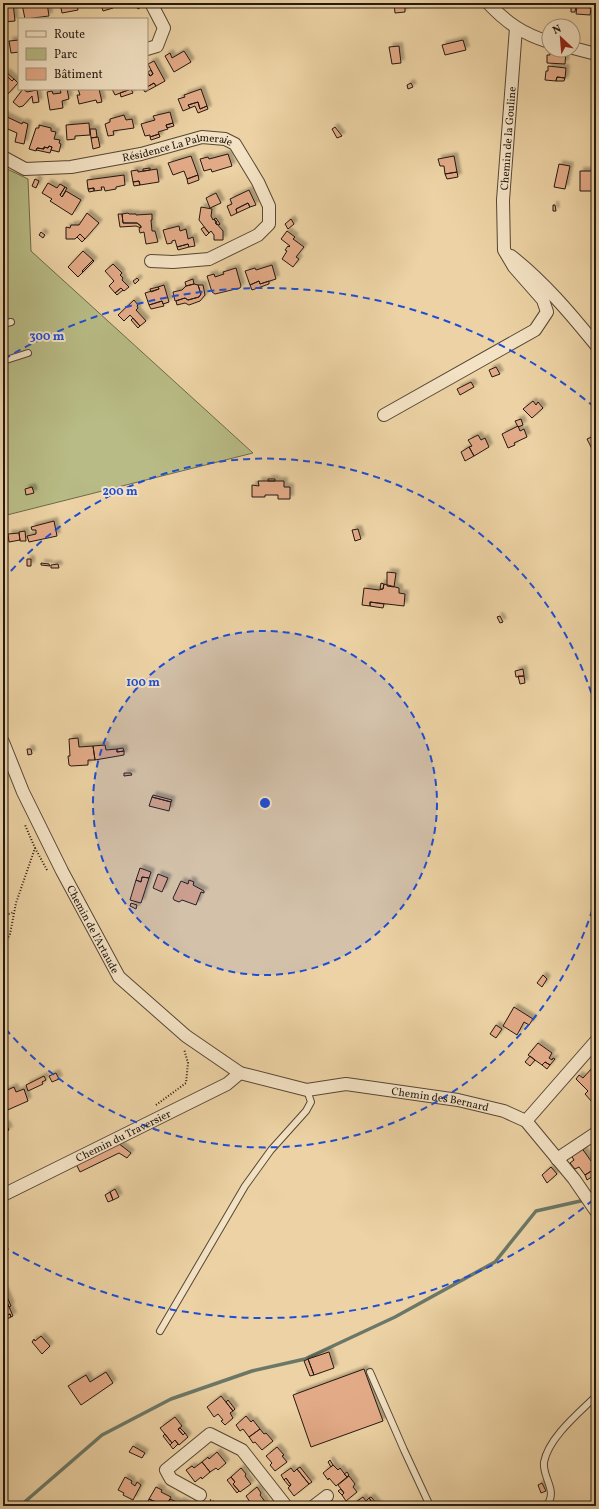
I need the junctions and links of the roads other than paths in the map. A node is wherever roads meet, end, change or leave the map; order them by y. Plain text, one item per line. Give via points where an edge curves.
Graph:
1 (150, 3) edge
2 (488, 3) edge
3 (516, 28) junction
4 (541, 40) edge
5 (148, 49) edge
6 (581, 50) edge
7 (596, 54) edge
8 (3, 157) edge
9 (504, 250) junction
10 (151, 261) dead end
11 (11, 322) dead end
12 (3, 324) edge
13 (596, 345) edge
14 (28, 353) dead end
15 (3, 362) edge
16 (384, 415) dead end
17 (3, 742) edge
18 (596, 1041) edge
19 (240, 1073) junction
20 (307, 1090) junction
21 (526, 1121) junction
22 (596, 1133) edge
23 (557, 1159) junction
24 (3, 1195) edge
25 (594, 1209) edge
26 (160, 1331) dead end
27 (370, 1372) dead end
28 (596, 1396) edge
29 (200, 1495) road end
30 (327, 1496) dead end
31 (286, 1506) edge
32 (314, 1506) edge
33 (430, 1506) edge
34 (546, 1506) edge

1 - 5 street via 164,28 157,46
2 - 3 street
3 - 4 street
3 - 9 street, Chemin de la Gouline via 502,200
6 - 7 street
8 - 10 street, Résidence La Palmeraie via 25,169 71,167 141,154 202,137 225,139 235,144 269,206 268,224 258,235 209,259
9 - 13 street via 524,266 566,309
9 - 16 street via 514,267 543,300 547,312 535,330
11 - 12 lane
14 - 15 lane
17 - 19 street, Chemin de l'Artaude via 23,792 119,977 186,1036
18 - 21 street
19 - 20 street, Chemin des Bernard
19 - 24 street, Chemin du Traversier via 227,1084
20 - 21 street, Chemin des Bernard via 346,1084 361,1086 458,1100 504,1111
20 - 26 lane via 311,1102 306,1111 271,1150 245,1186
21 - 23 street, Chemin des Bernard
22 - 23 street
23 - 25 street, Chemin des Bernard
27 - 33 lane
28 - 34 lane via 556,1437 548,1451 544,1463 552,1493 551,1500
29 - 31 street via 171,1479 166,1470 210,1434 242,1450
30 - 32 street

